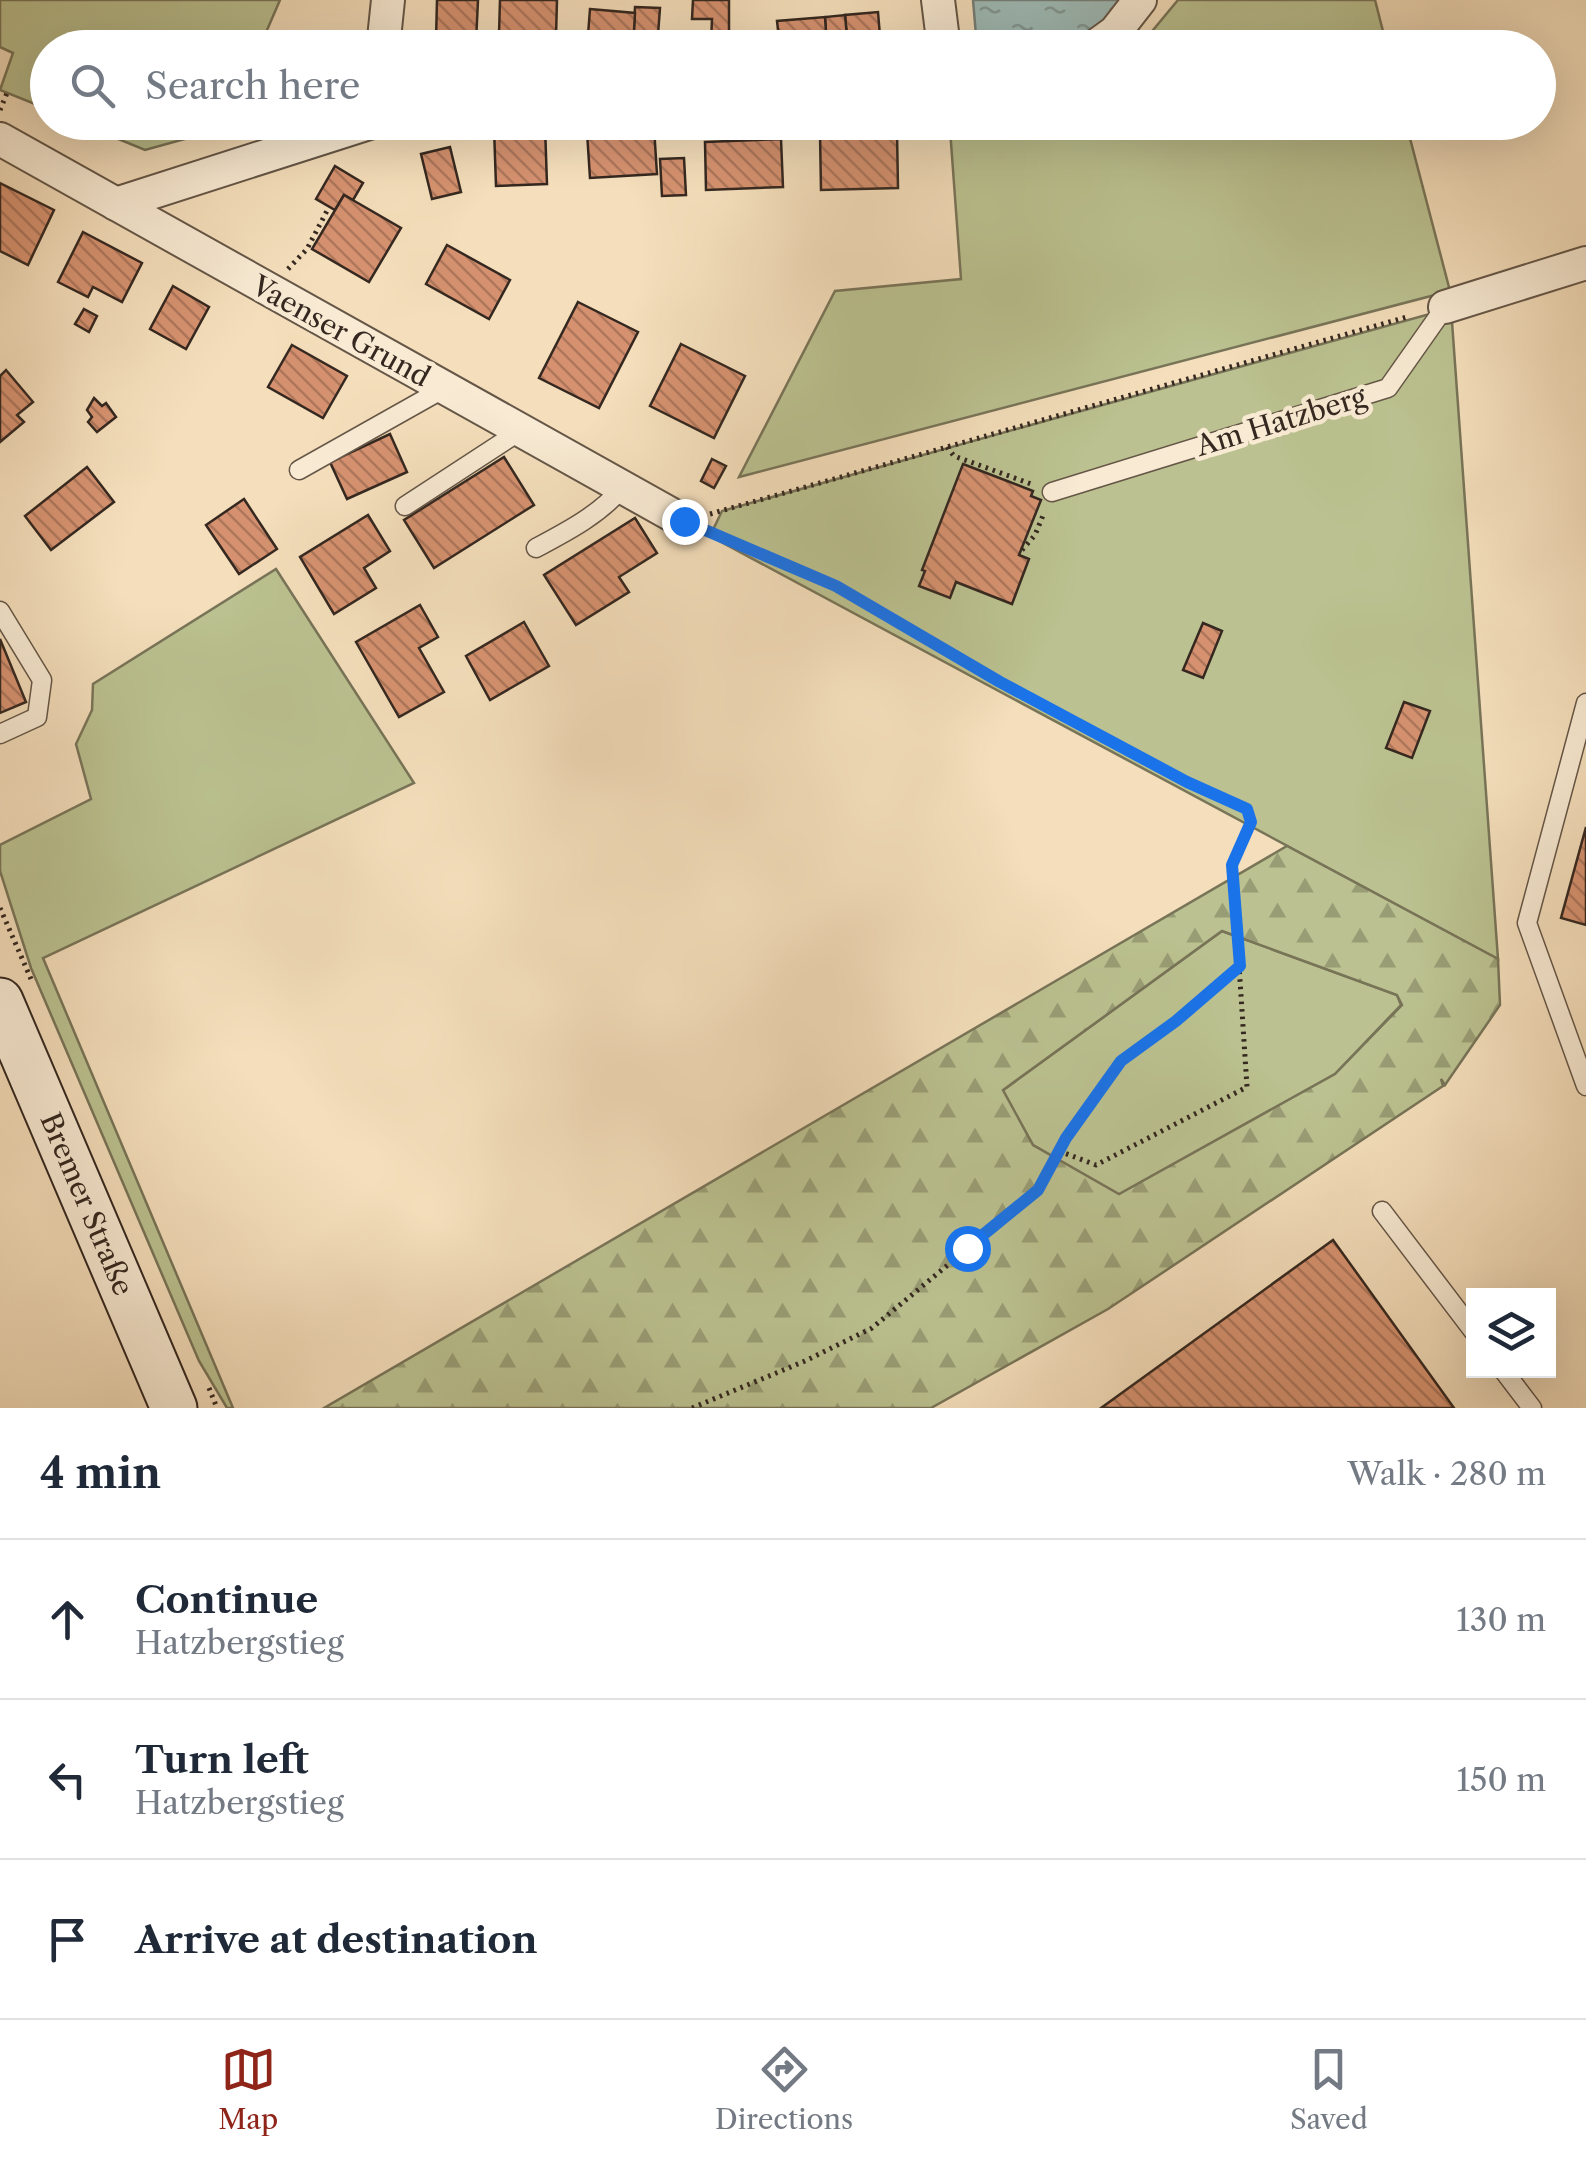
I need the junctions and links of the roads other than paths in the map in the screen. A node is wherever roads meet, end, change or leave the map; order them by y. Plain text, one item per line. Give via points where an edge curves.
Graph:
1 (388, 0) edge
2 (938, 0) edge
3 (1140, 0) edge
4 (385, 30) edge
5 (942, 30) edge
6 (1117, 30) edge
7 (0, 139) edge
8 (316, 140) edge
9 (116, 204) junction
10 (1586, 263) edge
11 (1445, 307) joint
12 (443, 389) junction
13 (520, 431) junction
14 (298, 470) dead end
15 (622, 487) junction
16 (1052, 492) road end
17 (405, 506) dead end
18 (684, 521) road end
19 (536, 548) dead end
20 (0, 611) edge
21 (1586, 703) edge
22 (0, 734) edge
23 (0, 1000) edge
24 (1586, 1086) edge
25 (1382, 1211) dead end
26 (1466, 1321) edge
27 (1509, 1378) edge
28 (174, 1408) edge
29 (1532, 1408) edge

1 - 4 street
2 - 5 street
3 - 6 street
7 - 9 street, Vaenser Grund
8 - 9 street
9 - 12 street, Vaenser Grund
10 - 11 street
11 - 16 lane, Am Hatzberg via 1388,388
12 - 13 street, Vaenser Grund
12 - 14 lane
13 - 15 street, Vaenser Grund
13 - 17 lane
15 - 18 street, Vaenser Grund
15 - 19 lane via 610,503
20 - 22 lane via 42,680 36,717
21 - 24 lane via 1527,924
23 - 28 main road, Bremer Straße
25 - 26 lane
27 - 29 lane

